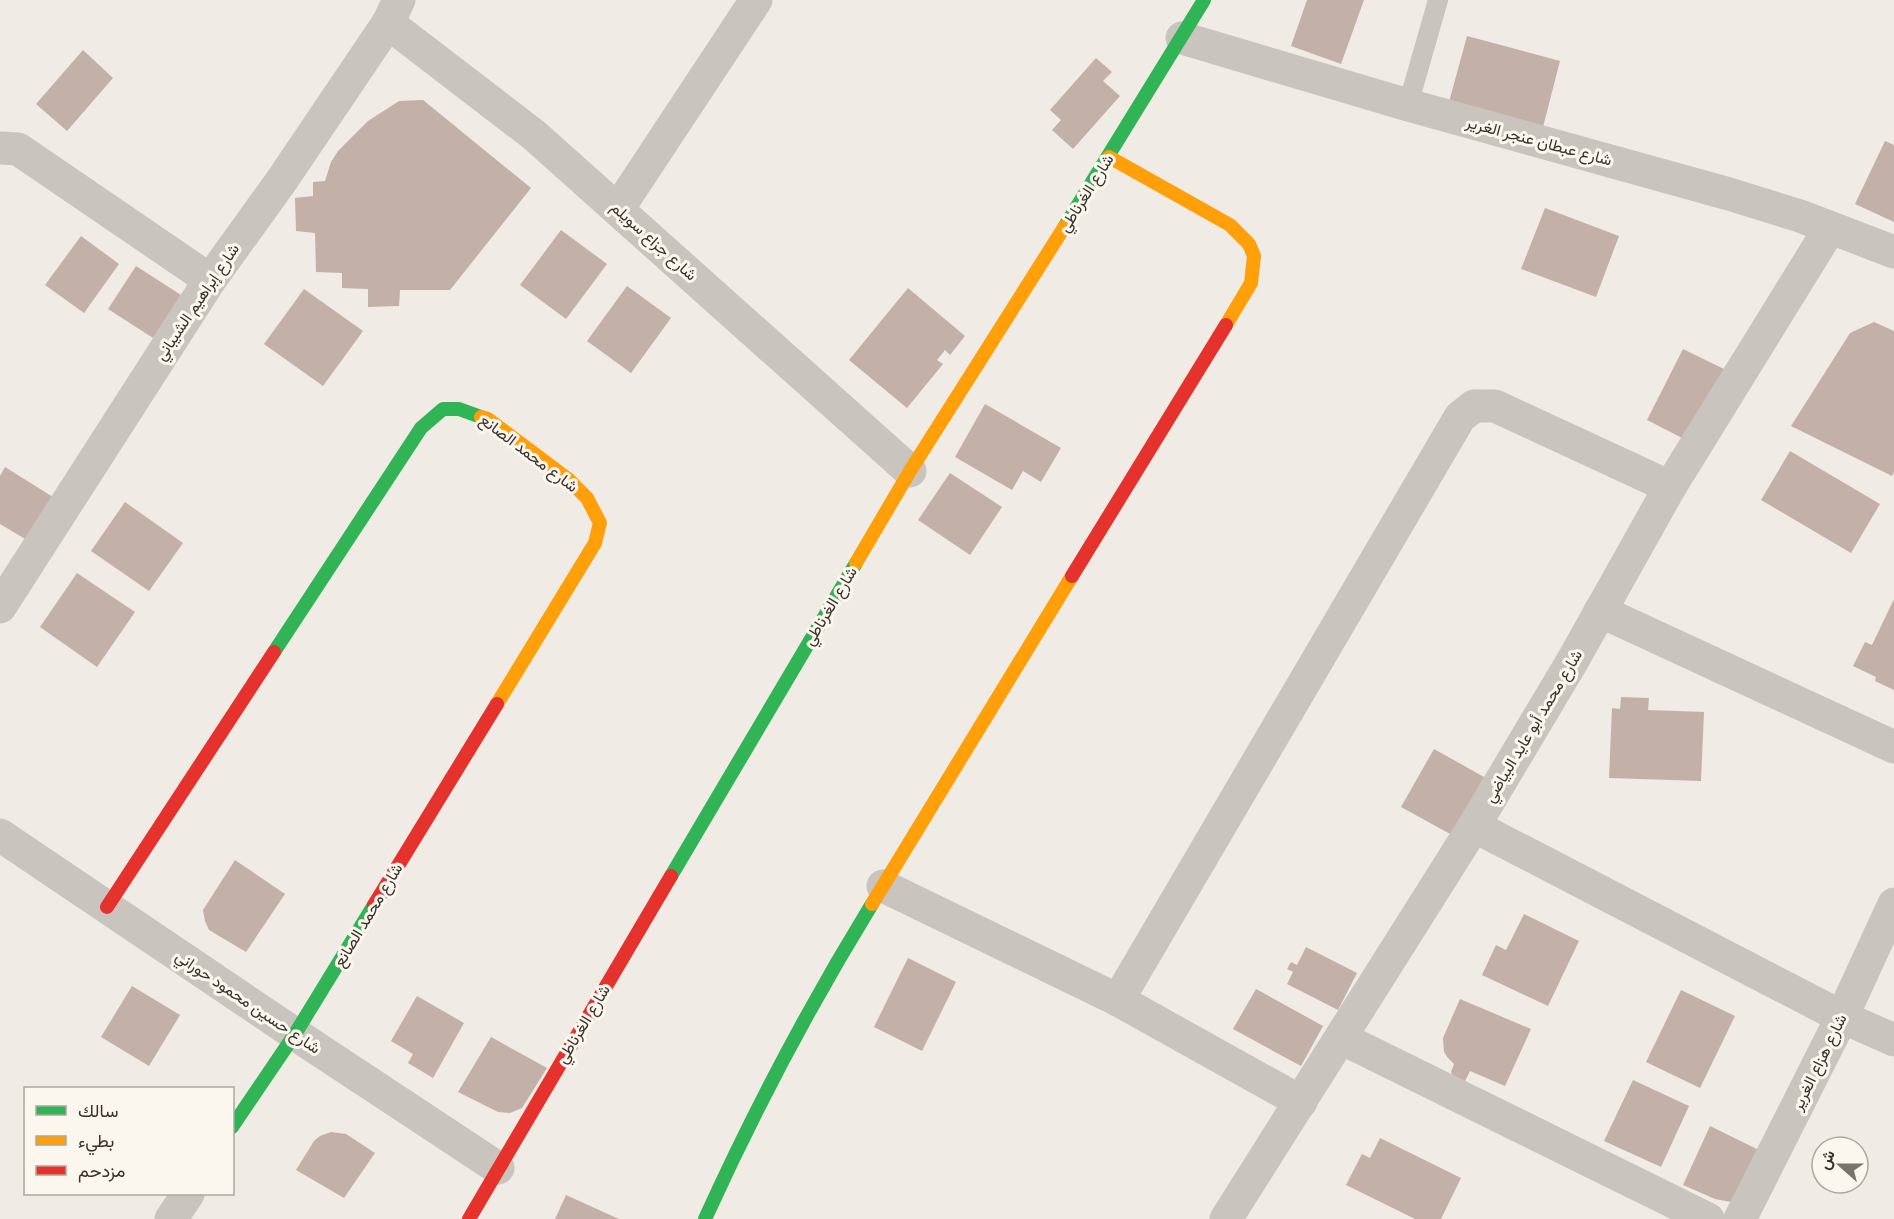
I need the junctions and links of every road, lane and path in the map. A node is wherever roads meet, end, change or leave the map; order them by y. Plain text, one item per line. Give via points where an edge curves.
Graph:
1 (756, 0) edge
2 (1204, 0) edge
3 (1438, 0) edge
4 (394, 11) edge
5 (1182, 38) junction
6 (1408, 105) junction
7 (0, 148) edge
8 (1109, 157) junction
9 (618, 209) junction
10 (1830, 228) junction
11 (1894, 252) edge
12 (210, 280) junction
13 (910, 471) junction
14 (1670, 487) junction
15 (0, 607) edge
16 (1600, 611) junction
17 (1894, 747) edge
18 (1474, 826) junction
19 (0, 835) edge
20 (883, 886) junction
21 (1894, 904) edge
22 (107, 907) junction
23 (1118, 1000) junction
24 (1842, 1017) junction
25 (295, 1034) junction
26 (1341, 1038) junction
27 (1894, 1040) edge
28 (1300, 1102) junction
29 (234, 1124) edge
30 (498, 1168) junction
31 (187, 1195) edge
32 (171, 1219) edge
33 (469, 1219) edge
34 (705, 1219) edge
35 (1226, 1219) edge
36 (1708, 1219) edge
37 (1740, 1219) edge

1 - 9 street
2 - 5 street, شارع الغرناطي
3 - 6 lane
4 - 9 street, شارع جزاع سويلم
4 - 12 street, شارع إبراهيم الشيباني
5 - 6 street, شارع عبطان عنجر الغرير
5 - 8 street, شارع الغرناطي
6 - 10 street, شارع عبطان عنجر الغرير via 1729,194
7 - 12 street via 18,148
8 - 13 street, شارع الغرناطي
8 - 20 street via 1243,235 1253,249 1256,266 1251,283
9 - 13 street, شارع جزاع سويلم
10 - 11 street, شارع عبطان عنجر الغرير
10 - 14 street, شارع محمد أبو عايد البياضي
12 - 15 street, شارع إبراهيم الشيباني
13 - 30 street, شارع الغرناطي
14 - 16 street, شارع محمد أبو عايد البياضي
14 - 23 street via 1495,406 1474,406 1460,417
16 - 17 street
16 - 18 street, شارع محمد أبو عايد البياضي
18 - 24 street
18 - 26 street, شارع محمد أبو عايد البياضي
19 - 22 street, شارع حسين محمود حوراني
20 - 23 street
20 - 34 street via 805,1020
21 - 24 street, شارع هزاع الغرير
22 - 25 street, شارع حسين محمود حوراني
22 - 25 street, شارع محمد الصانع via 421,428 443,409 459,409 488,419 568,478 587,498 600,523 595,543
23 - 28 street
24 - 27 street
24 - 37 street, شارع هزاع الغرير
25 - 29 street, شارع محمد الصانع
25 - 30 street, شارع حسين محمود حوراني
26 - 28 street, شارع محمد أبو عايد البياضي
26 - 36 street
28 - 35 street, شارع محمد أبو عايد البياضي
30 - 33 street, شارع الغرناطي
31 - 32 street

